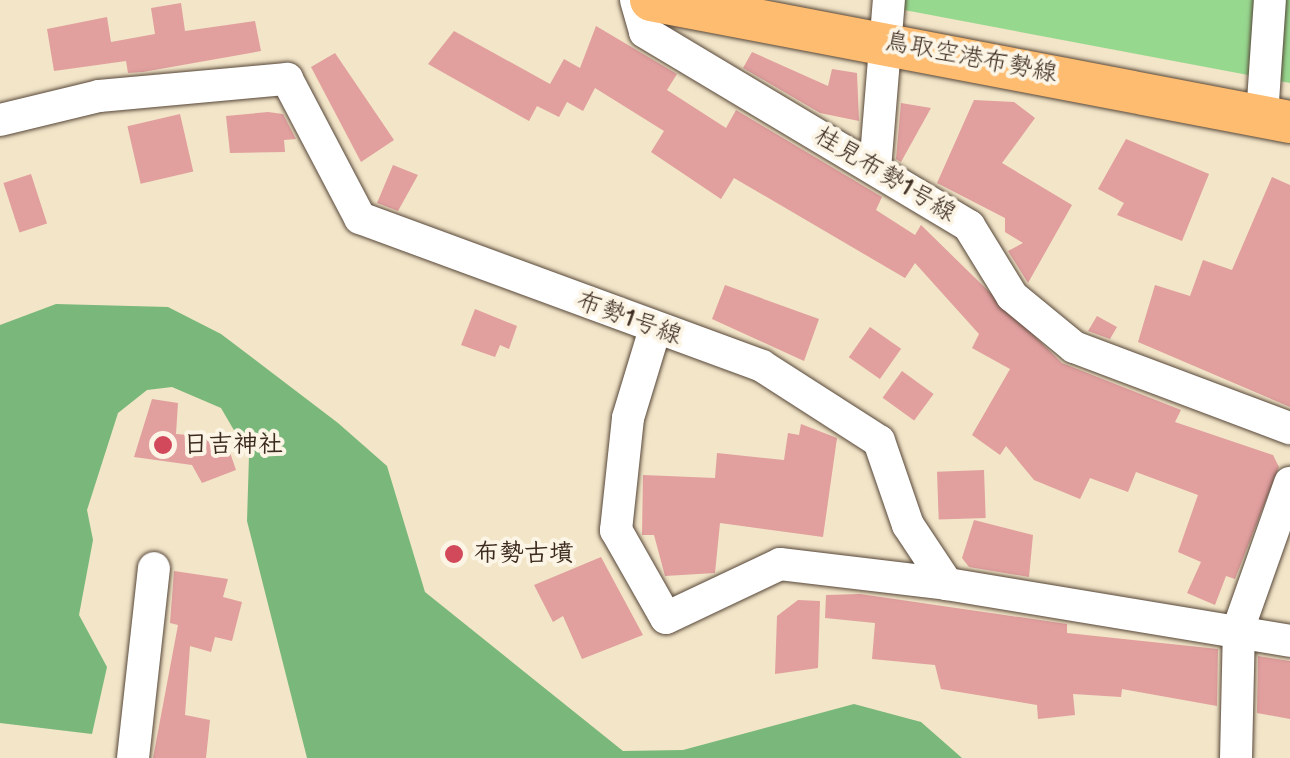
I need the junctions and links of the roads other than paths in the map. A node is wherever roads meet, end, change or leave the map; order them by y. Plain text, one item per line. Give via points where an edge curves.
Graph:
1 (636, 0) edge
2 (652, 0) edge
3 (1270, 0) edge
4 (888, 20) edge
5 (1276, 119) edge
6 (0, 120) edge
7 (875, 169) junction
8 (654, 329) junction
9 (1290, 428) edge
10 (1290, 484) edge
11 (154, 568) dead end
12 (947, 584) junction
13 (1239, 627) junction
14 (1290, 641) edge
15 (133, 758) edge
16 (1236, 758) edge

1 - 7 street, 桂見布勢1号線 via 645,32
2 - 4 main road, 鳥取空港布勢線
3 - 5 street
4 - 5 main road, 鳥取空港布勢線
4 - 7 street
6 - 8 street, 布勢1号線 via 99,96 287,79 360,218
7 - 9 street, 桂見布勢1号線 via 970,226 1012,296 1074,347
8 - 12 street, 布勢1号線 via 806,387 879,441 908,525
8 - 12 street via 628,418 616,530 666,618 780,564
10 - 13 street
11 - 15 street
12 - 13 street
13 - 14 street
13 - 16 street

